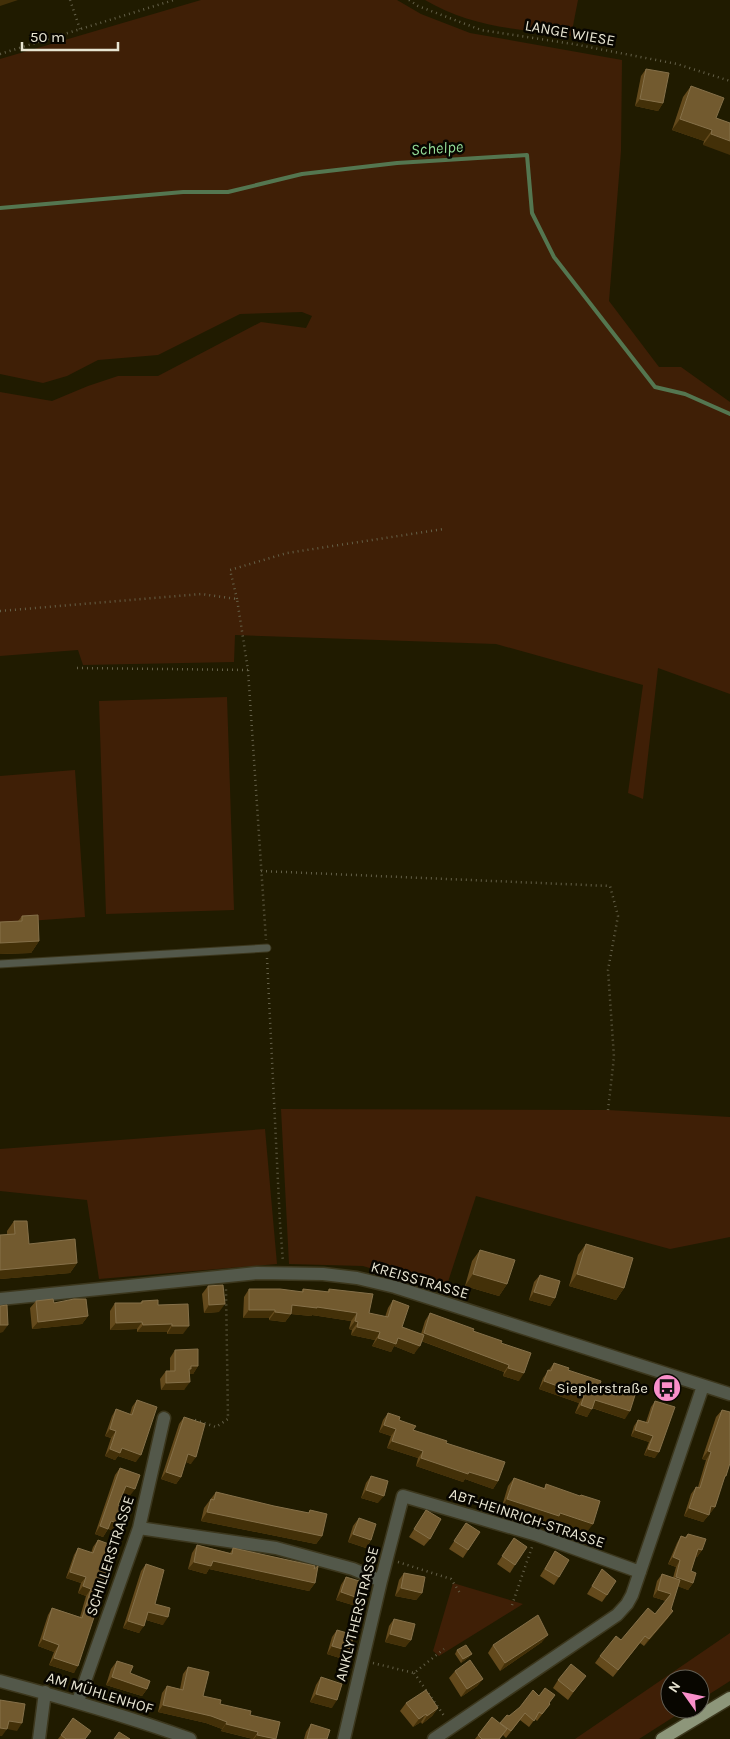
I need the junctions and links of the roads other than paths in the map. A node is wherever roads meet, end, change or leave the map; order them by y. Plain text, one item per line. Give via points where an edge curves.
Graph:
1 (266, 948) road end
2 (0, 964) edge
3 (0, 1299) edge
4 (703, 1386) junction
5 (730, 1394) edge
6 (164, 1418) dead end
7 (403, 1496) joint
8 (138, 1528) junction
9 (640, 1572) junction
10 (381, 1581) junction
11 (0, 1681) edge
12 (45, 1692) junction
13 (730, 1698) edge
14 (78, 1701) junction
15 (40, 1739) edge
16 (190, 1739) edge
17 (344, 1739) edge
18 (434, 1739) edge
19 (662, 1739) edge

1 - 2 lane
3 - 4 street, KREISSTRASSE via 225,1276 284,1273 357,1278 395,1287
4 - 5 street, KREISSTRASSE
4 - 9 street
6 - 8 street, SCHILLERSTRASSE
7 - 9 street, ABT-HEINRICH-STRASSE via 537,1535
7 - 10 street, ANKLYTHERSTRASSE
8 - 10 street via 276,1548
8 - 14 street, SCHILLERSTRASSE
9 - 18 street via 632,1595 617,1615
10 - 17 street, ANKLYTHERSTRASSE
11 - 12 street, AM MÜHLENHOF
12 - 14 street, AM MÜHLENHOF
12 - 15 street
13 - 19 main road
14 - 16 street, AM MÜHLENHOF

